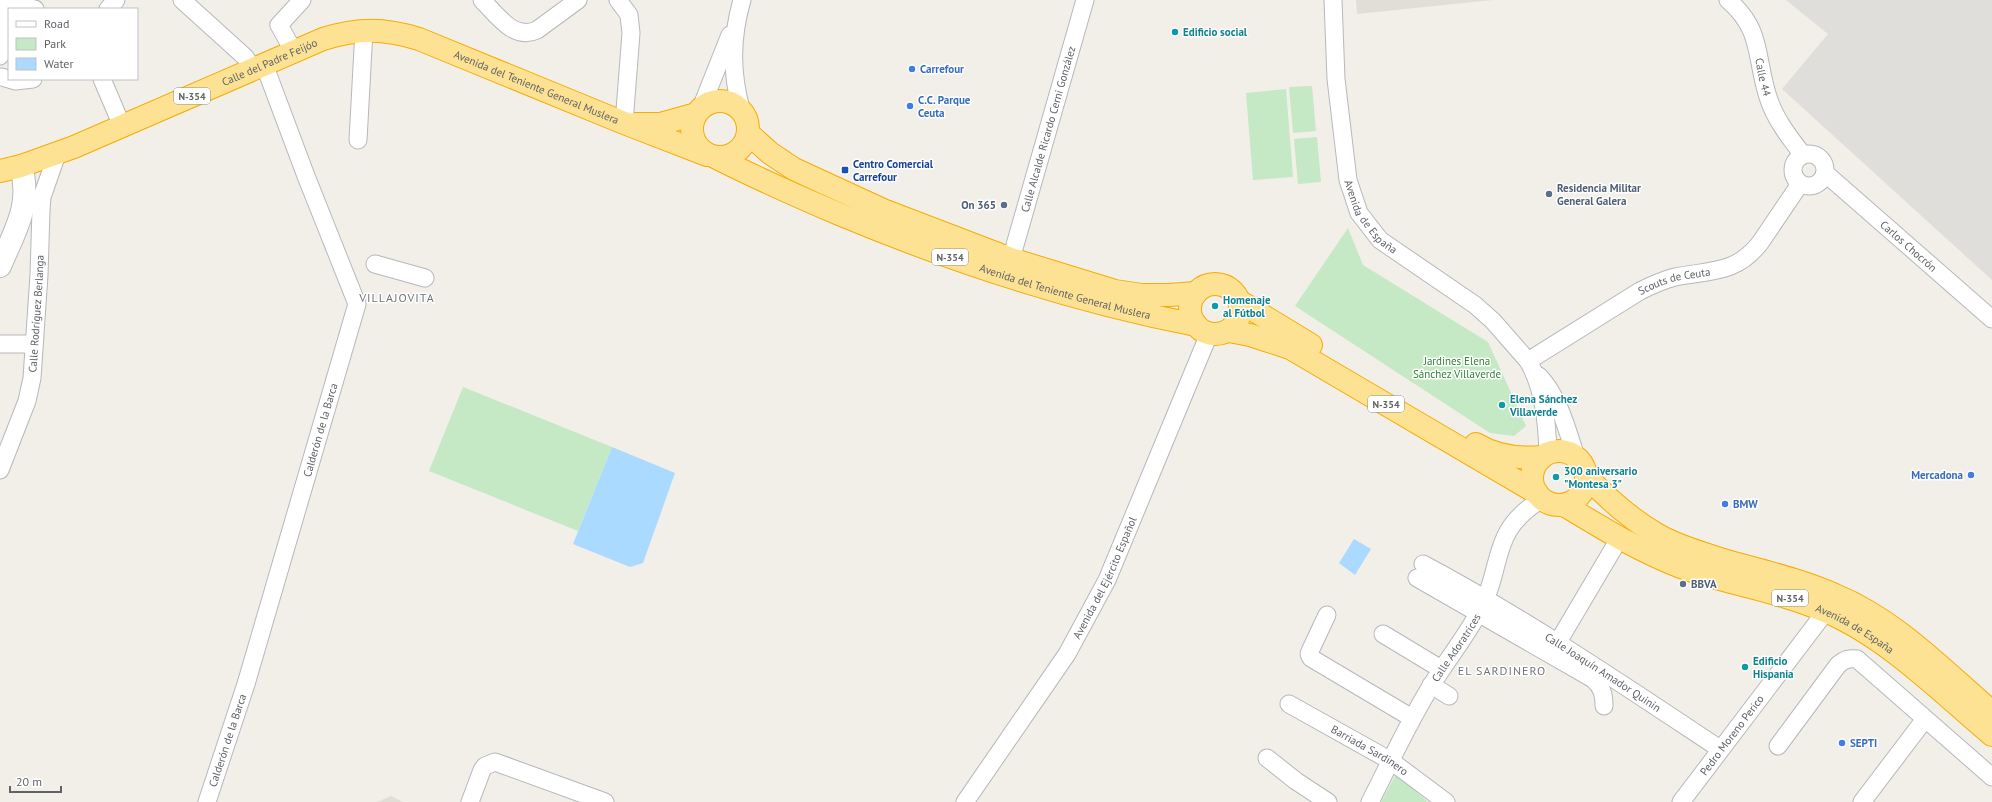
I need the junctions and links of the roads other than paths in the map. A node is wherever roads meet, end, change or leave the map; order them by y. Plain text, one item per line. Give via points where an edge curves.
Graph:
1 (6, 0) edge
2 (9, 0) edge
3 (42, 0) edge
4 (116, 0) edge
5 (182, 0) edge
6 (302, 0) edge
7 (482, 0) edge
8 (578, 0) edge
9 (618, 0) edge
10 (1086, 0) edge
11 (1333, 0) edge
12 (1728, 0) edge
13 (740, 6) edge
14 (30, 8) edge
15 (36, 8) edge
16 (109, 8) edge
17 (364, 30) junction
18 (294, 52) junction
19 (0, 56) edge
20 (8, 57) edge
21 (259, 67) junction
22 (1, 75) edge
23 (13, 80) edge
24 (24, 80) edge
25 (102, 80) edge
26 (741, 109) junction
27 (698, 111) junction
28 (624, 124) junction
29 (122, 126) junction
30 (749, 134) junction
31 (358, 140) dead end
32 (57, 154) junction
33 (1803, 155) junction
34 (711, 156) junction
35 (21, 166) junction
36 (0, 171) edge
37 (1825, 173) junction
38 (1800, 184) junction
39 (1011, 260) junction
40 (375, 264) dead end
41 (0, 266) edge
42 (425, 278) dead end
43 (1196, 293) junction
44 (1239, 300) junction
45 (1992, 319) edge
46 (1211, 330) junction
47 (0, 344) edge
48 (34, 344) junction
49 (1530, 364) junction
50 (1545, 455) junction
51 (1576, 456) junction
52 (0, 470) edge
53 (1586, 476) junction
54 (1539, 496) junction
55 (1564, 505) junction
56 (1619, 539) junction
57 (1420, 571) dead end
58 (1482, 605) junction
59 (1826, 611) junction
60 (1327, 615) dead end
61 (1383, 634) dead end
62 (1558, 642) junction
63 (1441, 669) junction
64 (1431, 685) junction
65 (1449, 696) dead end
66 (1289, 704) dead end
67 (1604, 706) dead end
68 (1992, 712) edge
69 (1412, 718) junction
70 (1925, 719) junction
71 (1992, 735) edge
72 (1778, 746) dead end
73 (1720, 748) junction
74 (1267, 758) dead end
75 (1391, 761) junction
76 (1992, 777) edge
77 (207, 802) edge
78 (470, 802) edge
79 (605, 802) edge
80 (965, 802) edge
81 (1328, 802) edge
82 (1370, 802) edge
83 (1446, 802) edge
84 (1681, 802) edge
85 (1862, 802) edge

1 - 19 street via 5,40
2 - 14 street
3 - 15 street
4 - 16 street
5 - 21 street, Calderón de la Barca
6 - 18 street via 279,25
7 - 8 street via 514,32 530,34
9 - 28 street via 629,15 631,33
10 - 39 street, Calle Alcalde Ricardo Cerni González
11 - 49 street, Avenida de España via 1336,79 1348,180 1359,213 1380,240 1480,309
12 - 33 street, Calle 44 via 1751,28 1757,44 1768,99 1782,128
13 - 26 street via 732,61
13 - 27 street
17 - 18 highway, Calle del Padre Feijóo / N-354 via 345,32
17 - 28 highway, Avenida del Teniente General Muslera / N-354 via 399,33 419,39
17 - 31 street
18 - 21 highway, Calle del Padre Feijóo / N-354
20 - 22 street
21 - 29 highway, Calle del Padre Feijóo / N-354
21 - 77 street, Calderón de la Barca via 357,304 251,669
23 - 24 street
25 - 29 street
26 - 27 highway, N-354 via 734,104 717,101
26 - 30 highway via 746,116
27 - 28 highway, N-354 via 660,124
27 - 34 highway, N-354 via 691,132 699,149
28 - 34 highway, Avenida del Teniente General Muslera / N-354
29 - 32 highway, Calle del Padre Feijóo / N-354
30 - 34 highway via 740,150 733,155
30 - 39 highway, Avenida del Teniente General Muslera / N-354 via 770,153 794,169 883,210
32 - 35 highway, Calle del Padre Feijóo / N-354
32 - 48 street, Calle Rodríguez Berlanga via 42,197
33 - 37 street via 1817,156 1824,163
33 - 38 street via 1795,161 1792,171
34 - 46 highway, Avenida del Teniente General Muslera / N-354 via 778,188 946,256 1121,310
35 - 36 highway, N-354
35 - 41 street via 26,182 26,199
37 - 38 street via 1816,185
37 - 45 street, Carlos Chocrón
38 - 49 street, Scouts de Ceuta via 1757,247 1739,263 1722,270 1674,277 1651,286
39 - 43 highway, Avenida del Teniente General Muslera / N-354 via 1115,291 1162,295
40 - 42 street
43 - 44 highway, N-354 via 1201,288 1216,284 1230,289
43 - 46 highway via 1191,301 1191,318
44 - 46 highway via 1239,317
44 - 50 highway, N-354 via 1483,448 1515,458
46 - 54 highway, Avenida del Teniente General Muslera / N-354 via 1250,334 1290,348
46 - 80 street, Avenida del Ejército Español via 1107,580 1088,617 1045,689
47 - 48 street
48 - 52 street, Calle Rodríguez Berlanga via 32,378 27,401
49 - 50 street, Avenida de España via 1544,410
49 - 51 street, Avenida de España via 1548,385 1555,398
50 - 51 highway, N-354 via 1563,452
50 - 54 highway via 1534,470 1533,486
51 - 53 highway, N-354 via 1585,468
53 - 55 highway via 1584,490
53 - 68 highway, Avenida de España / N-354 via 1632,519 1659,536 1688,549 1809,585 1873,613
54 - 55 highway, N-354 via 1548,503
54 - 58 street, Calle Adoratrices via 1505,534
55 - 56 highway, Avenida de España / N-354
56 - 59 highway, Avenida de España / N-354 via 1680,566
56 - 62 street
57 - 58 street
58 - 62 street, Calle Joaquín Amador Quinin
58 - 63 street, Calle Adoratrices
58 - 67 street via 1593,679 1600,686
59 - 71 highway, Avenida de España / N-354 via 1887,647
59 - 73 street, Pedro Moreno Perico
60 - 69 street via 1309,654 1311,658
61 - 63 street
62 - 73 street, Calle Joaquín Amador Quinin
63 - 64 street, Calle Adoratrices
64 - 65 street
64 - 69 street, Calle Adoratrices
66 - 75 street, Barriada Sardinero
69 - 75 street, Calle Adoratrices
70 - 72 street via 1857,659 1850,658 1838,665
70 - 76 street
70 - 85 street
73 - 84 street, Pedro Moreno Perico
74 - 81 street
75 - 82 street, Calle Adoratrices
75 - 83 street, Barriada Sardinero
78 - 79 street via 482,770 495,762

